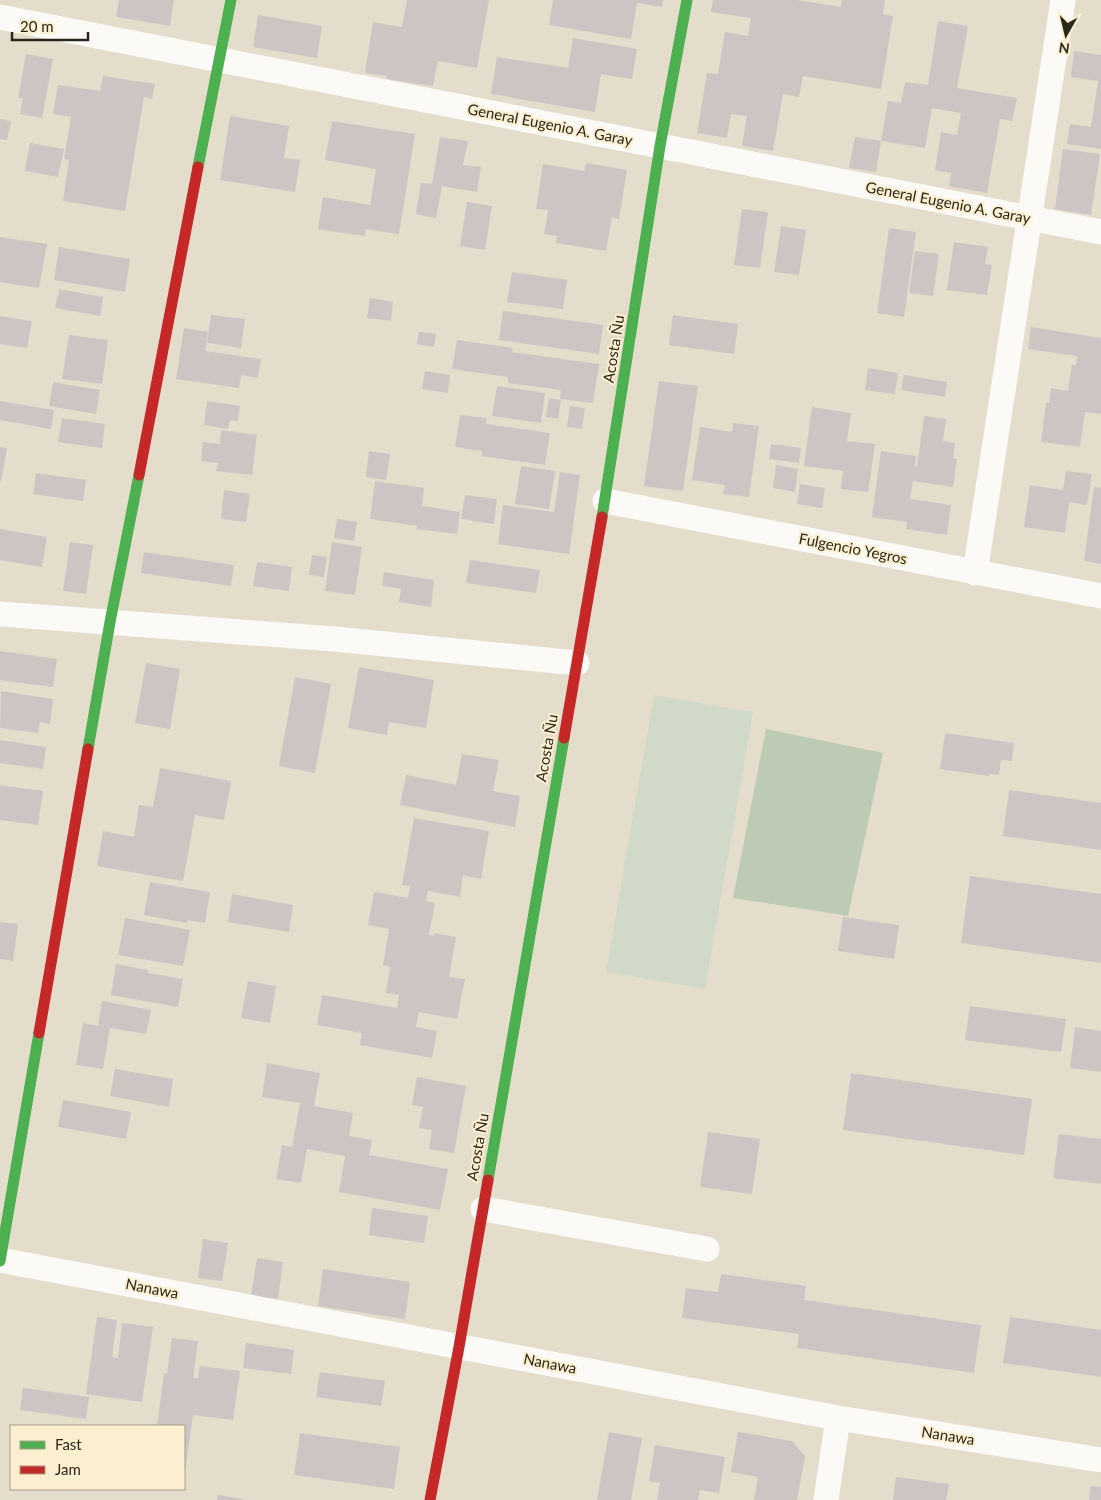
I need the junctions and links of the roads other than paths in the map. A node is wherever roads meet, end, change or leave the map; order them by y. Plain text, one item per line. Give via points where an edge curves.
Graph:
1 (231, 0) edge
2 (687, 0) edge
3 (1063, 0) edge
4 (0, 17) edge
5 (220, 60) junction
6 (660, 146) junction
7 (1029, 218) junction
8 (1101, 232) edge
9 (606, 501) junction
10 (975, 573) junction
11 (1101, 596) edge
12 (0, 614) edge
13 (110, 622) junction
14 (577, 663) junction
15 (483, 1209) junction
16 (708, 1249) dead end
17 (0, 1261) edge
18 (459, 1347) junction
19 (838, 1418) junction
20 (1101, 1460) edge
21 (430, 1500) edge
22 (826, 1500) edge

1 - 5 street
2 - 6 street, Acosta Ñu
3 - 7 street
4 - 5 street, General Eugenio A. Garay
5 - 6 street, General Eugenio A. Garay
5 - 13 street
6 - 7 street, General Eugenio A. Garay
6 - 9 street, Acosta Ñu
7 - 8 street, General Eugenio A. Garay
7 - 10 street
9 - 10 street, Fulgencio Yegros
9 - 14 street, Acosta Ñu
10 - 11 street, Fulgencio Yegros
12 - 13 street
13 - 14 street via 335,639
13 - 17 street
14 - 15 street, Acosta Ñu
15 - 16 street
15 - 18 street, Acosta Ñu
17 - 18 street, Nanawa
18 - 19 street, Nanawa
18 - 21 street, Acosta Ñu
19 - 20 street, Nanawa
19 - 22 street

